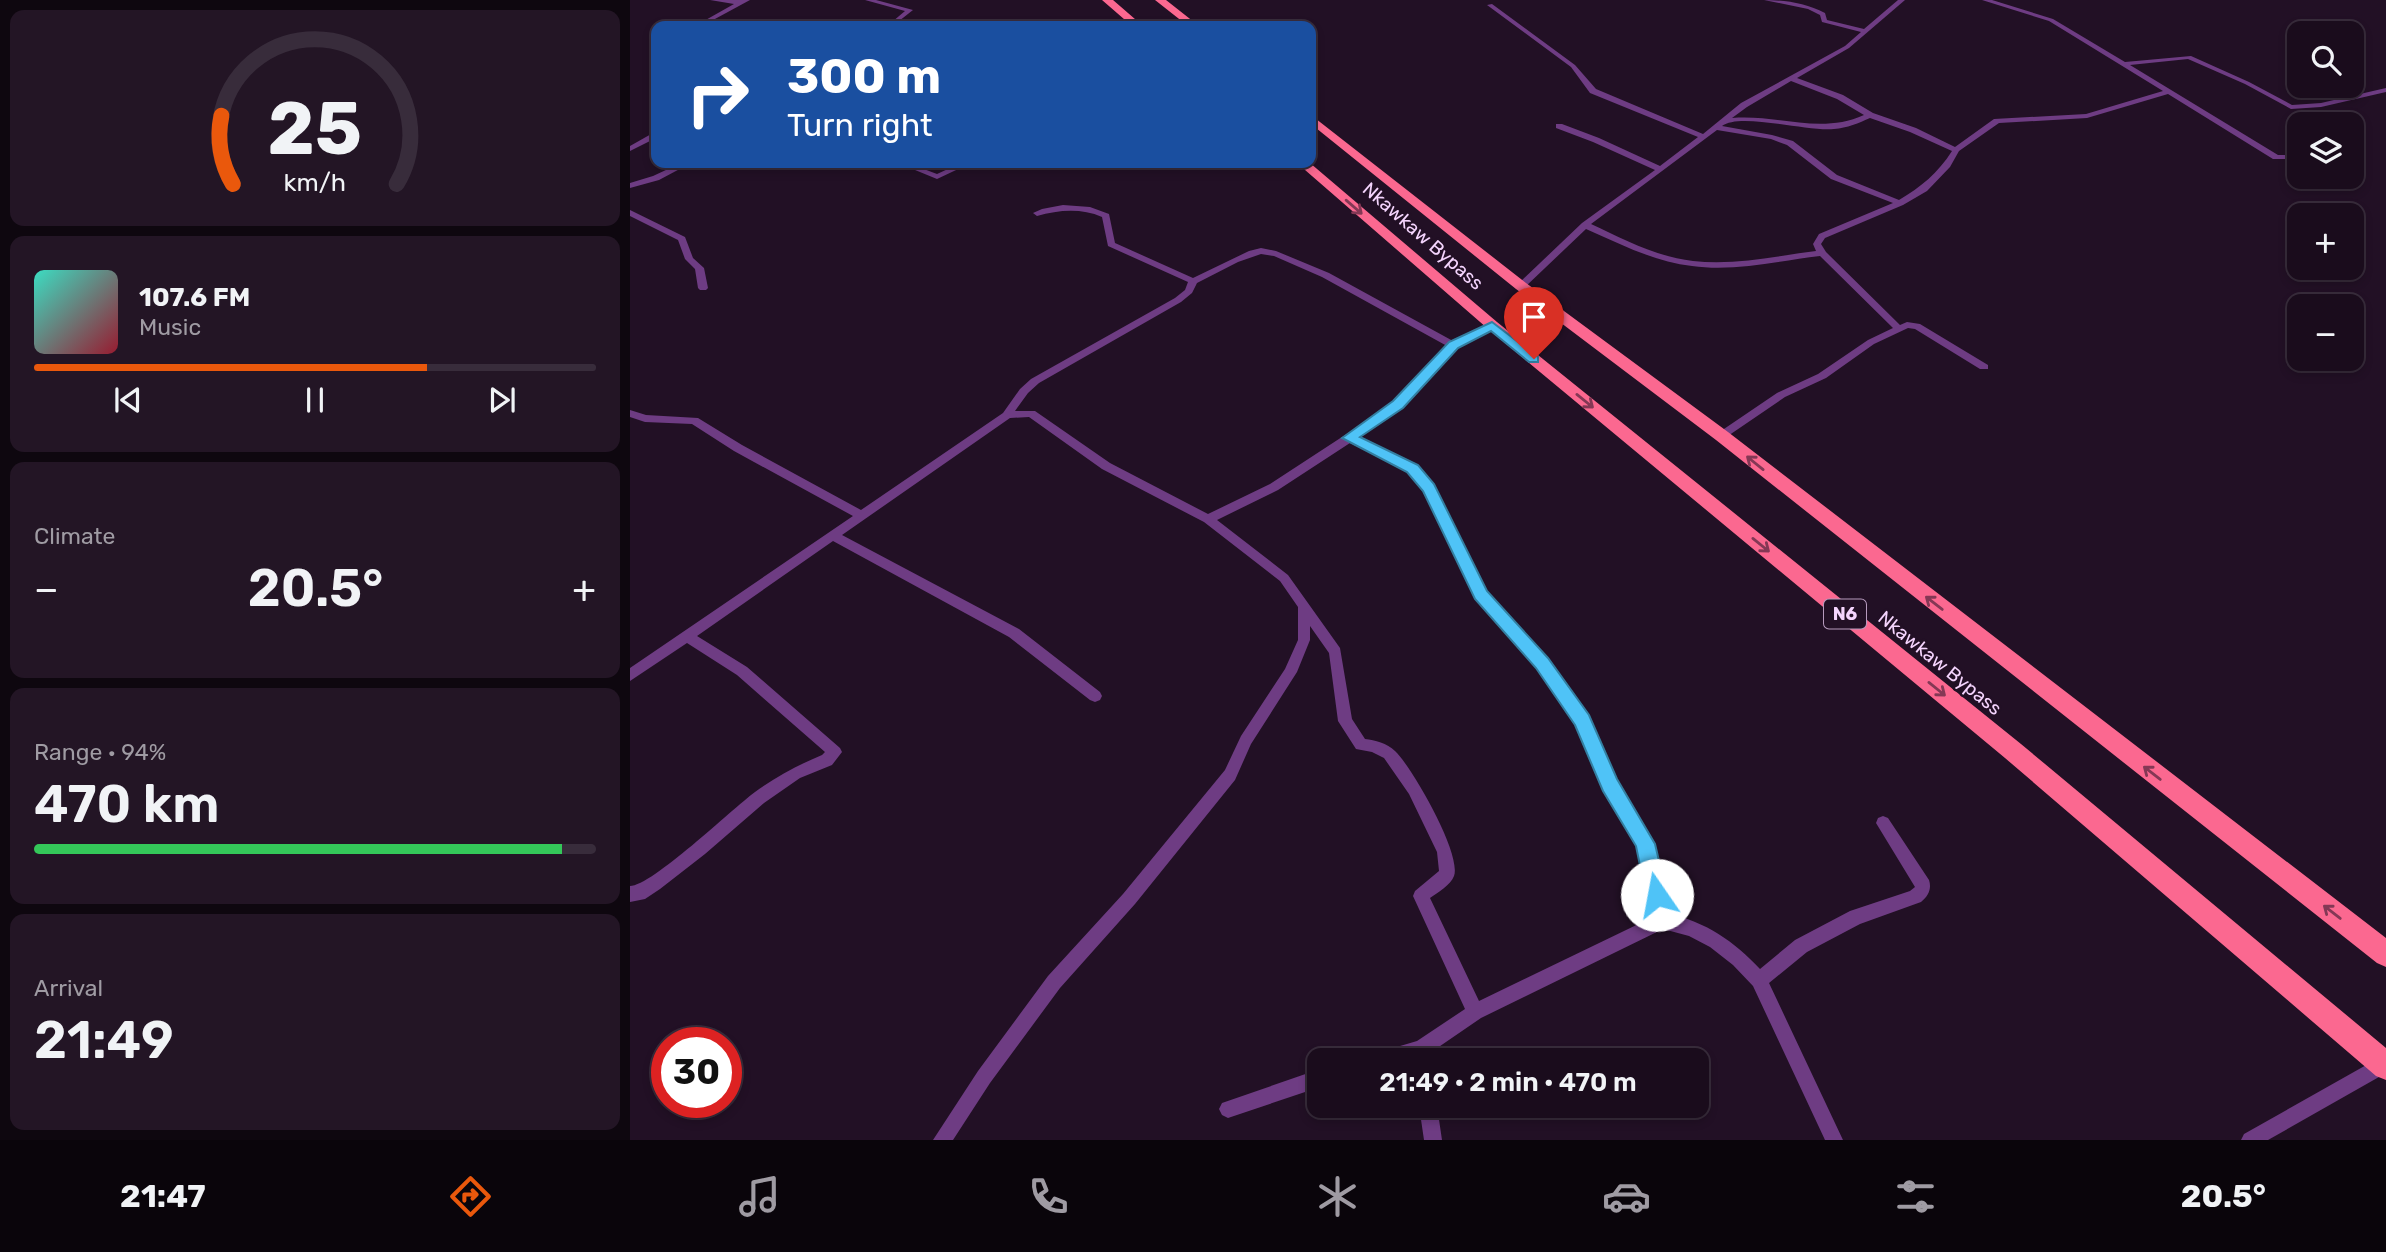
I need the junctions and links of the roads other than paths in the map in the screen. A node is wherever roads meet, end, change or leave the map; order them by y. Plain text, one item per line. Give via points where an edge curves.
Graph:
1 (713, 0) edge
2 (747, 0) edge
3 (867, 0) edge
4 (1107, 0) edge
5 (1160, 0) edge
6 (1767, 0) edge
7 (1985, 0) edge
8 (1899, 1) edge
9 (738, 3) junction
10 (1490, 5) dead end
11 (707, 21) edge
12 (897, 21) edge
13 (1132, 21) edge
14 (1187, 21) edge
15 (1865, 31) junction
16 (2124, 64) junction
17 (1792, 79) junction
18 (2386, 90) edge
19 (2170, 92) junction
20 (1870, 115) junction
21 (1316, 122) edge
22 (1725, 122) junction
23 (1559, 126) dead end
24 (1717, 128) junction
25 (1704, 137) junction
26 (651, 138) edge
27 (630, 149) edge
28 (1956, 150) junction
29 (2287, 157) edge
30 (677, 168) edge
31 (914, 168) edge
32 (956, 168) edge
33 (1309, 168) edge
34 (1659, 169) junction
35 (630, 186) edge
36 (1900, 203) junction
37 (630, 213) edge
38 (1037, 213) dead end
39 (1585, 225) junction
40 (1822, 253) junction
41 (1193, 281) junction
42 (1521, 286) junction
43 (703, 288) dead end
44 (1492, 326) junction
45 (1898, 328) junction
46 (1453, 345) junction
47 (1984, 367) dead end
48 (630, 413) edge
49 (1006, 415) junction
50 (1722, 436) junction
51 (1349, 438) junction
52 (861, 515) junction
53 (1208, 519) junction
54 (832, 535) junction
55 (1304, 606) junction
56 (686, 636) junction
57 (630, 675) edge
58 (1096, 696) dead end
59 (1883, 823) dead end
60 (630, 894) edge
61 (1662, 921) junction
62 (2386, 954) edge
63 (1759, 980) junction
64 (1475, 1012) junction
65 (1431, 1048) edge
66 (2385, 1065) edge
67 (1307, 1082) edge
68 (1228, 1109) dead end
69 (1430, 1118) edge
70 (942, 1140) edge
71 (1433, 1140) edge
72 (1834, 1140) edge
73 (2250, 1140) edge

1 - 9 street
2 - 9 street
3 - 12 street via 911,10
4 - 13 highway
5 - 14 highway
6 - 15 street via 1810,7 1823,13 1824,21
7 - 16 street via 2051,20
8 - 15 street
9 - 11 street
10 - 25 street via 1573,66 1593,91
15 - 17 street via 1835,55
16 - 18 street via 2189,57 2291,107
16 - 19 street
17 - 20 street via 1840,97
17 - 22 street via 1744,105
19 - 28 street via 2087,116 2005,118
19 - 29 street via 2276,157
20 - 22 street via 1847,127 1830,129 1763,118
20 - 28 street
21 - 42 highway, Nkawkaw Bypass
22 - 24 street
23 - 34 street
24 - 25 street
24 - 36 street via 1790,143 1834,177
25 - 34 street
26 - 27 street
28 - 36 street via 1924,189
30 - 35 street
31 - 32 street via 937,177
33 -> 44 highway, Nkawkaw Bypass / N6
34 - 39 street
36 - 40 street via 1822,236 1817,244
37 - 43 street via 681,239 689,259 699,268
38 - 41 street via 1049,209 1095,211 1106,216 1111,244
39 - 40 street via 1690,263 1722,265
39 - 42 street
40 - 45 street
41 - 46 street via 1258,252 1276,253
41 - 49 street via 1178,300 1035,381
42 - 50 highway, Nkawkaw Bypass
44 - 46 street
44 -> 66 highway, Nkawkaw Bypass / N6 via 2013,751
45 - 47 street via 1917,326
45 - 50 street via 1822,376 1781,395
46 - 51 street via 1398,405
48 - 52 street via 694,421
49 - 52 street
49 - 53 street via 1031,413 1105,466
62 -> 50 highway, Nkawkaw Bypass
51 - 53 street via 1275,487
51 - 61 street via 1412,468 1429,488 1481,595 1542,663 1582,720 1609,785 1645,844
52 - 54 street
53 - 55 street via 1284,578
54 - 56 street
54 - 58 street via 1014,633
55 - 64 street via 1335,652 1345,721 1361,745 1389,754 1414,789 1445,850 1447,874 1421,896
55 - 70 street via 1304,640 1290,672 1246,740 1230,775 1054,982
56 - 57 street
56 - 60 street via 742,671 835,752 783,779 654,884
59 - 63 street via 1923,885 1921,892 1856,917 1801,946
61 - 63 street via 1682,923 1718,942
61 - 64 street
63 - 72 street
64 - 65 street
66 - 73 street
67 - 68 street
69 - 71 street

